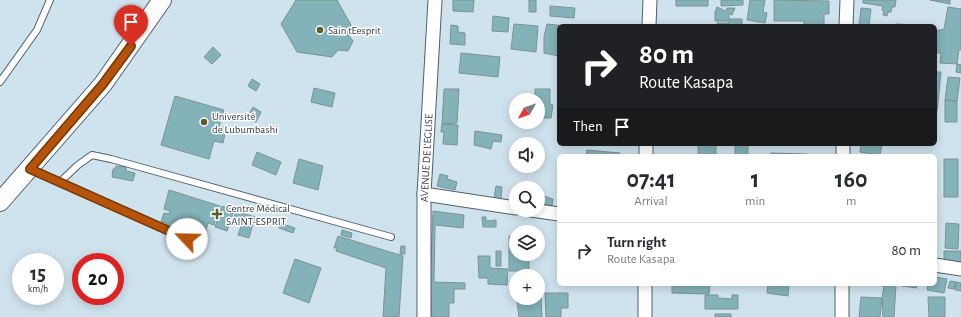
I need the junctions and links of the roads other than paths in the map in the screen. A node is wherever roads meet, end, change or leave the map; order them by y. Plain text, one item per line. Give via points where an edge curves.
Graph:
1 (50, 0) edge
2 (162, 0) edge
3 (435, 0) edge
4 (650, 0) edge
5 (847, 0) edge
6 (649, 24) edge
7 (846, 24) edge
8 (0, 82) edge
9 (30, 169) junction
10 (60, 182) junction
11 (424, 194) junction
12 (0, 202) edge
13 (509, 207) edge
14 (545, 212) edge
15 (557, 214) edge
16 (391, 237) dead end
17 (201, 245) dead end
18 (937, 265) edge
19 (961, 269) edge
20 (645, 286) edge
21 (842, 286) edge
22 (424, 317) edge
23 (645, 317) edge
24 (842, 317) edge

1 - 8 lane via 37,30
2 - 9 main road via 103,84
3 - 11 street, AVENUE DE L'EGLISE
4 - 6 street
5 - 7 street
9 - 10 lane
9 - 12 main road
10 - 16 lane via 92,155
10 - 17 lane
11 - 13 street
11 - 22 street, AVENUE DE L'EGLISE
14 - 15 street
18 - 19 street
20 - 23 street
21 - 24 street

